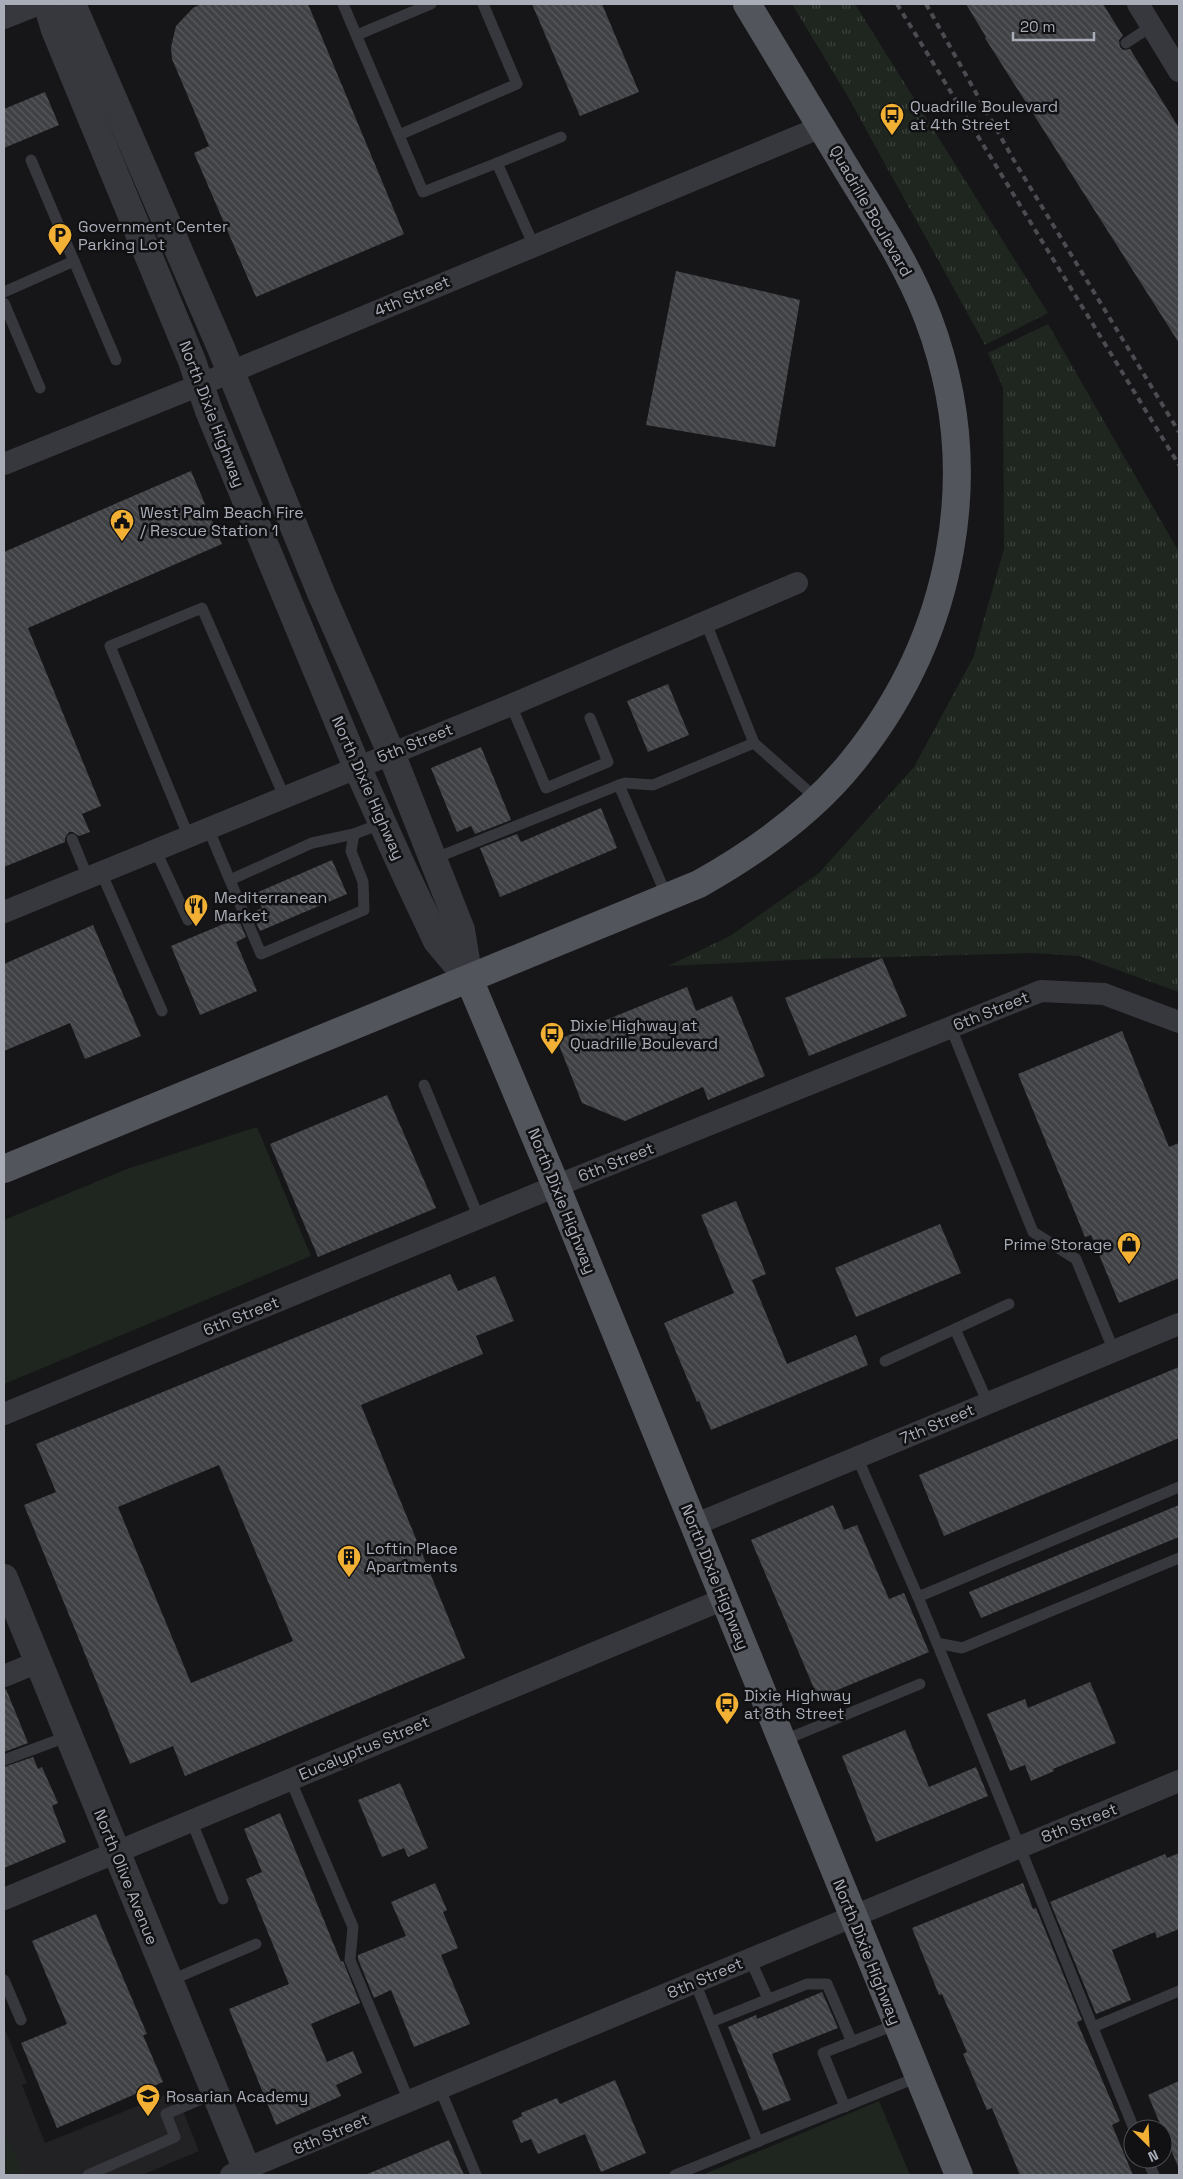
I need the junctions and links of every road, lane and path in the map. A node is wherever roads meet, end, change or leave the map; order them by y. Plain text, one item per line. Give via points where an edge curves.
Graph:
1 (39, 4) edge
2 (47, 4) edge
3 (72, 4) edge
4 (343, 4) edge
5 (430, 4) edge
6 (483, 4) edge
7 (748, 4) edge
8 (1138, 4) edge
9 (4, 18) edge
10 (1152, 26) junction
11 (357, 35) junction
12 (1126, 43) dead end
13 (1179, 71) edge
14 (821, 126) junction
15 (399, 135) junction
16 (561, 137) dead end
17 (31, 160) dead end
18 (497, 163) junction
19 (534, 246) junction
20 (74, 262) junction
21 (4, 292) edge
22 (4, 303) edge
23 (116, 360) dead end
24 (229, 372) junction
25 (201, 384) junction
26 (40, 388) dead end
27 (4, 464) edge
28 (797, 583) dead end
29 (706, 623) junction
30 (511, 704) junction
31 (590, 718) dead end
32 (754, 743) junction
33 (391, 753) junction
34 (357, 767) junction
35 (619, 785) junction
36 (284, 796) junction
37 (817, 799) junction
38 (383, 823) junction
39 (198, 832) junction
40 (354, 834) junction
41 (72, 839) dead end
42 (155, 849) junction
43 (433, 859) junction
44 (94, 875) junction
45 (230, 880) junction
46 (667, 897) junction
47 (4, 912) edge
48 (188, 920) dead end
49 (469, 979) junction
50 (162, 1011) dead end
51 (1179, 1022) edge
52 (951, 1028) junction
53 (424, 1085) dead end
54 (5, 1163) edge
55 (556, 1186) junction
56 (479, 1218) junction
57 (1009, 1304) dead end
58 (1179, 1324) edge
59 (955, 1329) junction
60 (1114, 1351) junction
61 (886, 1361) dead end
62 (988, 1403) junction
63 (4, 1414) edge
64 (858, 1457) junction
65 (1179, 1487) edge
66 (694, 1524) junction
67 (1179, 1558) edge
68 (4, 1578) edge
69 (918, 1596) junction
70 (724, 1599) junction
71 (937, 1643) junction
72 (38, 1662) junction
73 (4, 1676) edge
74 (920, 1684) dead end
75 (68, 1736) junction
76 (782, 1741) junction
77 (4, 1760) edge
78 (290, 1779) junction
79 (1179, 1781) edge
80 (191, 1820) junction
81 (1019, 1848) junction
82 (115, 1851) junction
83 (4, 1899) edge
84 (223, 1899) dead end
85 (853, 1916) junction
86 (256, 1944) dead end
87 (750, 1959) junction
88 (4, 1980) edge
89 (169, 1981) junction
90 (695, 1982) junction
91 (1179, 1991) edge
92 (768, 1999) junction
93 (21, 2020) dead end
94 (711, 2022) junction
95 (897, 2024) junction
96 (1093, 2026) junction
97 (852, 2042) junction
98 (918, 2077) junction
99 (440, 2089) junction
100 (216, 2094) junction
101 (409, 2101) junction
102 (845, 2107) junction
103 (1130, 2119) edge
104 (758, 2142) junction
105 (242, 2173) edge
106 (88, 2175) edge
107 (476, 2175) edge
108 (674, 2175) edge
109 (959, 2175) edge

1 - 9 street
2 - 25 street, North Dixie Highway
3 - 24 street, North Dixie Highway
4 - 11 lane
5 - 11 lane
6 - 15 lane via 517,84
7 - 14 main road, Quadrille Boulevard
8 - 10 street
10 - 12 lane
10 - 13 street
11 - 15 lane
14 - 19 street, 4th Street
14 - 37 main road, Quadrille Boulevard via 900,257 927,317 948,386 957,465 952,548 929,632 880,725 851,763
15 - 18 lane via 423,192
16 - 18 lane
17 - 20 lane
18 - 19 lane
19 - 24 street, 4th Street
20 - 21 lane
20 - 23 lane
22 - 26 lane
24 - 25 street, 4th Street
24 - 33 street, North Dixie Highway
25 - 27 street, 4th Street
25 - 34 street, North Dixie Highway via 209,411
28 - 29 street, 5th Street
29 - 30 street, 5th Street
29 - 32 lane
30 - 31 lane via 546,788 608,762
30 - 33 street, 5th Street
32 - 35 lane via 653,785
32 - 37 lane
33 - 34 street, 5th Street
33 - 43 street, North Dixie Highway
34 - 36 street, 5th Street
34 - 38 street, North Dixie Highway
35 - 43 lane
35 - 46 lane
36 - 39 street, 5th Street
36 - 39 lane via 202,608 110,646
37 - 46 main road, Quadrille Boulevard via 740,861
38 - 40 lane
38 - 49 street, North Dixie Highway via 437,941
39 - 42 street, 5th Street
39 - 45 lane
40 - 45 lane via 312,843
40 - 45 lane via 351,851 363,882 364,910 261,954
41 - 44 lane
42 - 44 street, 5th Street
42 - 48 lane
43 - 49 street, North Dixie Highway via 461,930
44 - 47 street, 5th Street
44 - 50 lane
46 - 49 main road, Quadrille Boulevard
49 - 54 main road, Quadrille Boulevard
49 - 55 main road, North Dixie Highway
51 - 52 street, 6th Street via 1104,994 1041,991
52 - 55 street, 6th Street
52 - 60 lane via 1033,1232 1076,1259
53 - 56 lane
55 - 56 street, 6th Street
55 - 66 main road, North Dixie Highway
56 - 63 street, 6th Street
57 - 59 lane
58 - 60 street, 7th Street
59 - 61 lane
59 - 62 lane
60 - 62 street, 7th Street
62 - 64 street, 7th Street
64 - 66 street, 7th Street
64 - 69 lane
65 - 69 lane
66 - 70 main road, North Dixie Highway
67 - 71 lane via 962,1648
68 - 72 street, North Olive Avenue
69 - 71 lane
70 - 76 main road, North Dixie Highway
70 - 78 street, Eucalyptus Street
71 - 81 lane
72 - 73 street
72 - 75 street, North Olive Avenue
74 - 76 lane
75 - 77 lane
75 - 82 street, North Olive Avenue
76 - 85 main road, North Dixie Highway
78 - 80 street, Eucalyptus Street
78 - 101 lane via 353,1927 350,1960
79 - 81 street, 8th Street
80 - 82 street, Eucalyptus Street
80 - 84 lane
81 - 85 street, 8th Street
81 - 96 lane
82 - 83 street, Eucalyptus Street
82 - 89 street, North Olive Avenue
85 - 87 street, 8th Street
85 - 95 main road, North Dixie Highway
86 - 89 lane
87 - 90 street, 8th Street
87 - 92 lane
88 - 93 lane
89 - 100 street, North Olive Avenue
90 - 94 lane
90 - 99 street, 8th Street
91 - 96 lane
92 - 94 lane
92 - 97 lane via 807,1984 827,1984
94 - 104 lane
95 - 97 lane
95 - 98 main road, North Dixie Highway
96 - 103 lane
97 - 102 lane via 824,2053
98 - 102 lane
98 - 109 main road, North Dixie Highway
99 - 101 street, 8th Street
99 - 107 lane
100 - 105 street, North Olive Avenue
100 - 106 lane via 166,2114 175,2137
101 - 105 street, 8th Street
102 - 104 lane
104 - 108 lane

